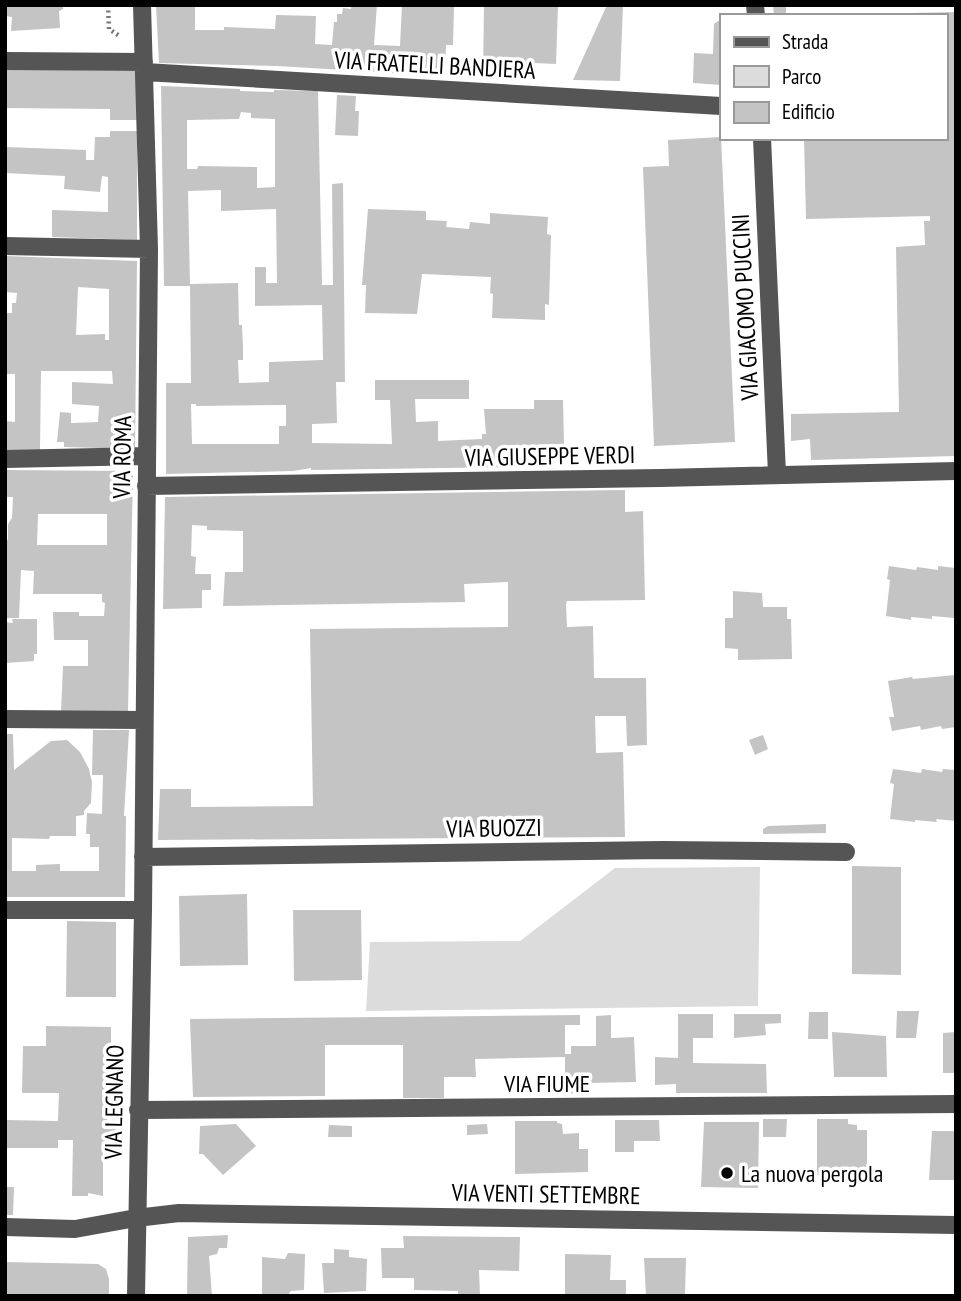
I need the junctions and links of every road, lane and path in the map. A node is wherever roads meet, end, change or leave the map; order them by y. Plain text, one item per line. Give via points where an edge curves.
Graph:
1 (142, 5) edge
2 (5, 61) edge
3 (145, 67) junction
4 (720, 106) edge
5 (762, 140) edge
6 (5, 246) edge
7 (149, 249) junction
8 (146, 456) junction
9 (5, 459) edge
10 (956, 471) edge
11 (777, 474) junction
12 (146, 486) junction
13 (5, 719) edge
14 (144, 720) junction
15 (846, 852) dead end
16 (143, 857) junction
17 (5, 910) edge
18 (143, 910) junction
19 (956, 1104) edge
20 (138, 1110) junction
21 (136, 1218) junction
22 (956, 1225) edge
23 (5, 1227) edge
24 (136, 1296) edge

1 - 3 street, VIA ROMA
2 - 3 street, VIA FRATELLI BANDIERA
3 - 4 street, VIA FRATELLI BANDIERA
3 - 7 street, VIA ROMA
5 - 11 street, VIA GIACOMO PUCCINI
6 - 7 street
7 - 8 street, VIA ROMA
8 - 9 street
8 - 12 street, VIA ROMA
10 - 11 street, VIA GIUSEPPE VERDI
11 - 12 street, VIA GIUSEPPE VERDI
12 - 14 street, VIA ROMA
13 - 14 street
14 - 16 street, VIA ROMA
15 - 16 street, VIA BUOZZI
16 - 18 street, VIA ROMA
17 - 18 street
18 - 20 street, VIA LEGNANO
19 - 20 street, VIA FIUME
20 - 21 street, VIA LEGNANO
21 - 22 street, VIA VENTI SETTEMBRE via 179,1213
21 - 23 street, VIA VENTI SETTEMBRE via 75,1229
21 - 24 street, VIA LEGNANO

